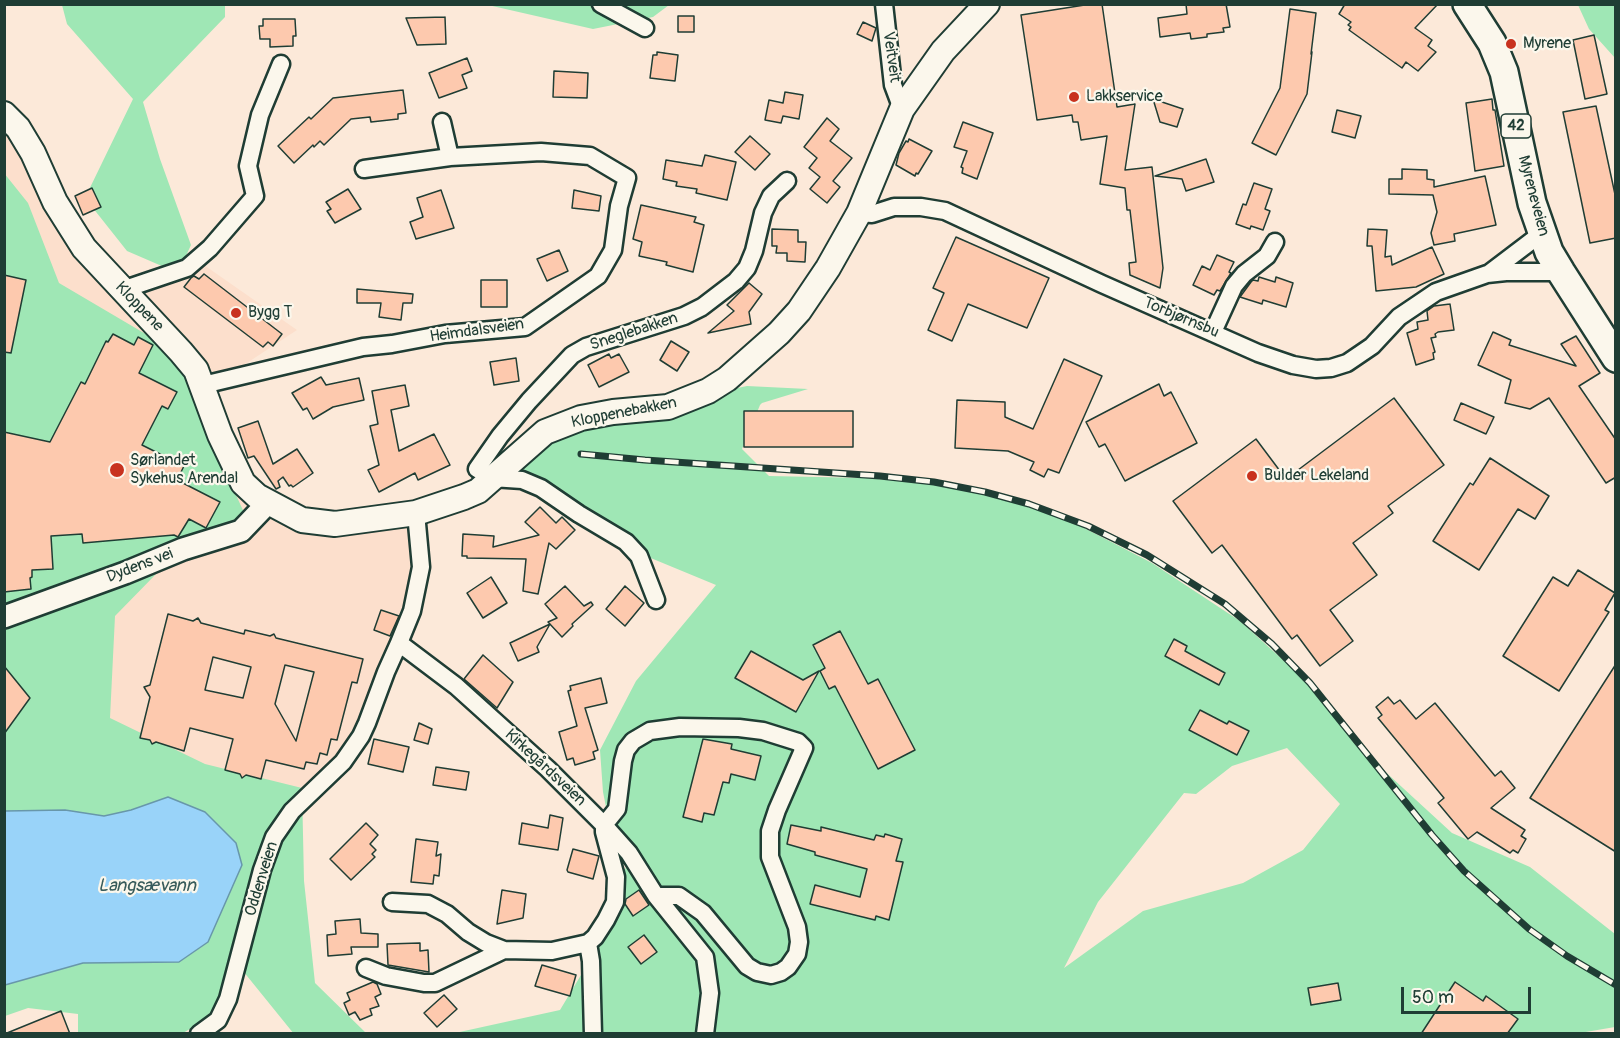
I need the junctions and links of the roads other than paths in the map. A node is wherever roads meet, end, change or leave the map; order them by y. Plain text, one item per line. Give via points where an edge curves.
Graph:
1 (601, 4) edge
2 (884, 4) edge
3 (987, 4) edge
4 (1467, 4) edge
5 (645, 28) dead end
6 (281, 64) dead end
7 (902, 109) junction
8 (4, 114) edge
9 (442, 122) dead end
10 (450, 157) junction
11 (364, 169) dead end
12 (787, 181) dead end
13 (859, 213) junction
14 (1275, 242) dead end
15 (1551, 253) junction
16 (1487, 274) junction
17 (122, 290) junction
18 (1214, 332) junction
19 (1616, 358) edge
20 (203, 385) junction
21 (492, 478) junction
22 (267, 502) junction
23 (416, 513) junction
24 (656, 600) dead end
25 (4, 617) edge
26 (399, 643) junction
27 (604, 825) junction
28 (656, 896) junction
29 (392, 902) dead end
30 (588, 943) junction
31 (504, 950) junction
32 (366, 968) dead end
33 (199, 1034) edge
34 (593, 1034) edge
35 (705, 1034) edge

1 - 5 street
2 - 7 street, Veitveit via 893,85
3 - 7 main road, Kloppenebakken via 943,51
4 - 15 main road, Myreneveien / 42 via 1492,43 1504,72 1532,203
6 - 17 street via 260,115 248,166 255,196 187,268
7 - 13 main road, Kloppenebakken
8 - 17 main road, Kloppene via 33,153 55,202 84,248
9 - 10 street
10 - 11 street
10 - 20 street, Heimdalsveien via 541,152 590,156 627,178 613,250 598,276 525,327 363,347
12 - 21 street, Sneglebakken via 771,196 747,268 736,281 684,316 572,355 529,401 477,469
13 - 18 street, Torbjørnsbu via 872,214 894,207 945,211
13 - 21 main road, Kloppenebakken via 799,311 727,379 668,407 581,418 545,432
14 - 18 street via 1267,256 1234,286
15 - 16 street, Torbjørnsbu
15 - 16 street, Torbjørnsbu via 1506,272
15 - 19 main road, 42
16 - 18 street, Torbjørnsbu via 1436,292 1399,317 1372,346 1347,363 1331,368 1293,365
17 - 20 main road, Kloppene via 182,352
20 - 22 main road, Kloppene via 220,435 243,483
21 - 23 main road, Kloppenebakken via 478,491
21 - 24 street via 522,480 542,488 626,542 639,556
22 - 23 main road, Kloppenebakken via 302,520 335,524
22 - 25 street, Dydens vei via 241,531
23 - 26 street via 421,567 412,611
26 - 27 street, Kirkegårdsveien via 456,686
26 - 33 street, Oddenveien via 361,736 343,762 292,811 274,837 228,999 218,1020
27 - 28 street, Kirkegårdsveien via 629,853
27 - 28 street via 617,809 626,750 650,730 739,728 763,731 798,742 804,748 770,831 770,857 799,942 788,968 771,975 757,972 747,966 703,913 679,896
27 - 30 street via 616,877 615,902
28 - 35 street, Kirkegårdsveien via 705,957 710,993
29 - 31 street via 428,904 486,943
30 - 31 street via 552,951
30 - 34 street
31 - 32 street via 435,983 386,976

